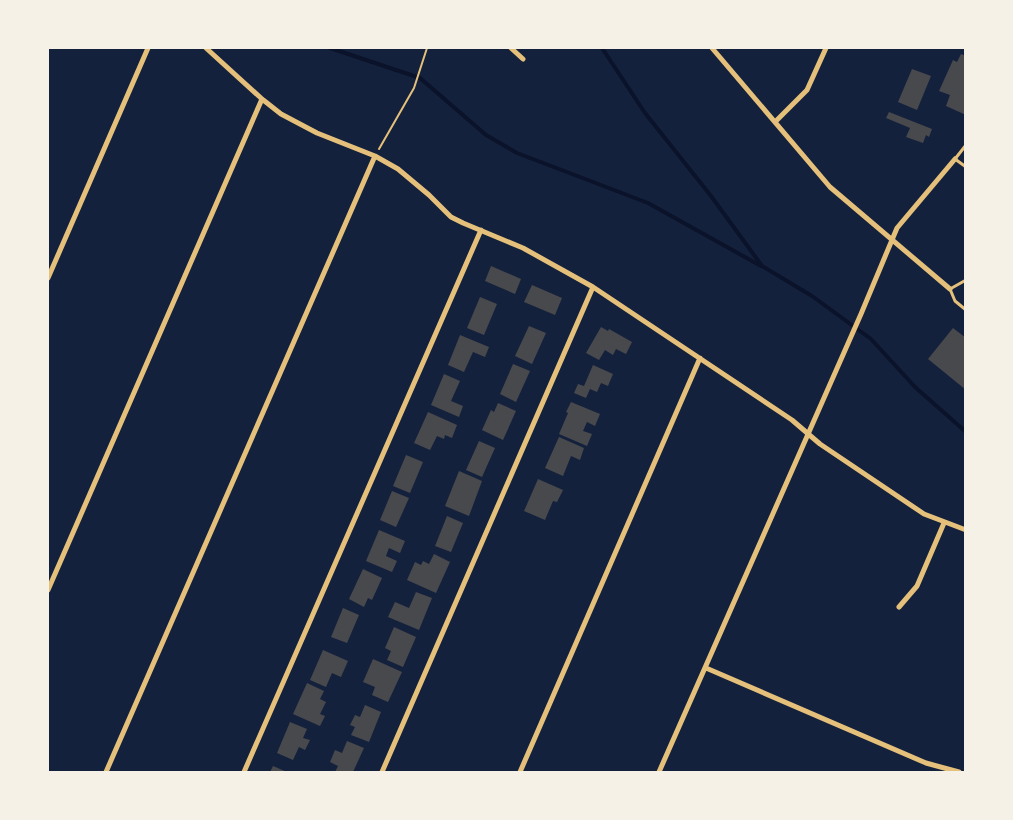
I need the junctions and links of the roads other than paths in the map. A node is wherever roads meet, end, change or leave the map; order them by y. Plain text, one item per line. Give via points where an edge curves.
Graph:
1 (148, 48) edge
2 (206, 48) edge
3 (511, 48) edge
4 (712, 48) edge
5 (826, 48) edge
6 (523, 59) dead end
7 (262, 99) junction
8 (775, 122) junction
9 (966, 145) edge
10 (375, 156) junction
11 (955, 159) junction
12 (966, 167) edge
13 (481, 230) junction
14 (892, 240) junction
15 (48, 278) edge
16 (966, 280) edge
17 (593, 287) junction
18 (950, 289) junction
19 (966, 310) edge
20 (700, 358) junction
21 (808, 433) junction
22 (944, 523) junction
23 (966, 530) edge
24 (48, 590) edge
25 (899, 607) dead end
26 (706, 668) junction
27 (106, 772) edge
28 (244, 772) edge
29 (382, 772) edge
30 (520, 772) edge
31 (659, 772) edge
32 (959, 772) edge

1 - 15 street
2 - 7 street
3 - 6 street
4 - 8 street
5 - 8 street via 807,90
7 - 10 street via 281,114 317,133
7 - 24 street
8 - 14 street via 830,187
9 - 11 lane
10 - 13 street via 398,169 451,217
10 - 27 street
11 - 12 lane
11 - 14 street via 897,228
13 - 17 street via 523,248
13 - 28 street
14 - 18 street
14 - 21 street
16 - 18 lane
17 - 20 street
17 - 29 street
18 - 19 lane via 955,301
20 - 21 street
20 - 30 street
21 - 22 street via 924,514
21 - 26 street
22 - 23 street
22 - 25 street via 917,586
26 - 31 street
26 - 32 street via 926,763

